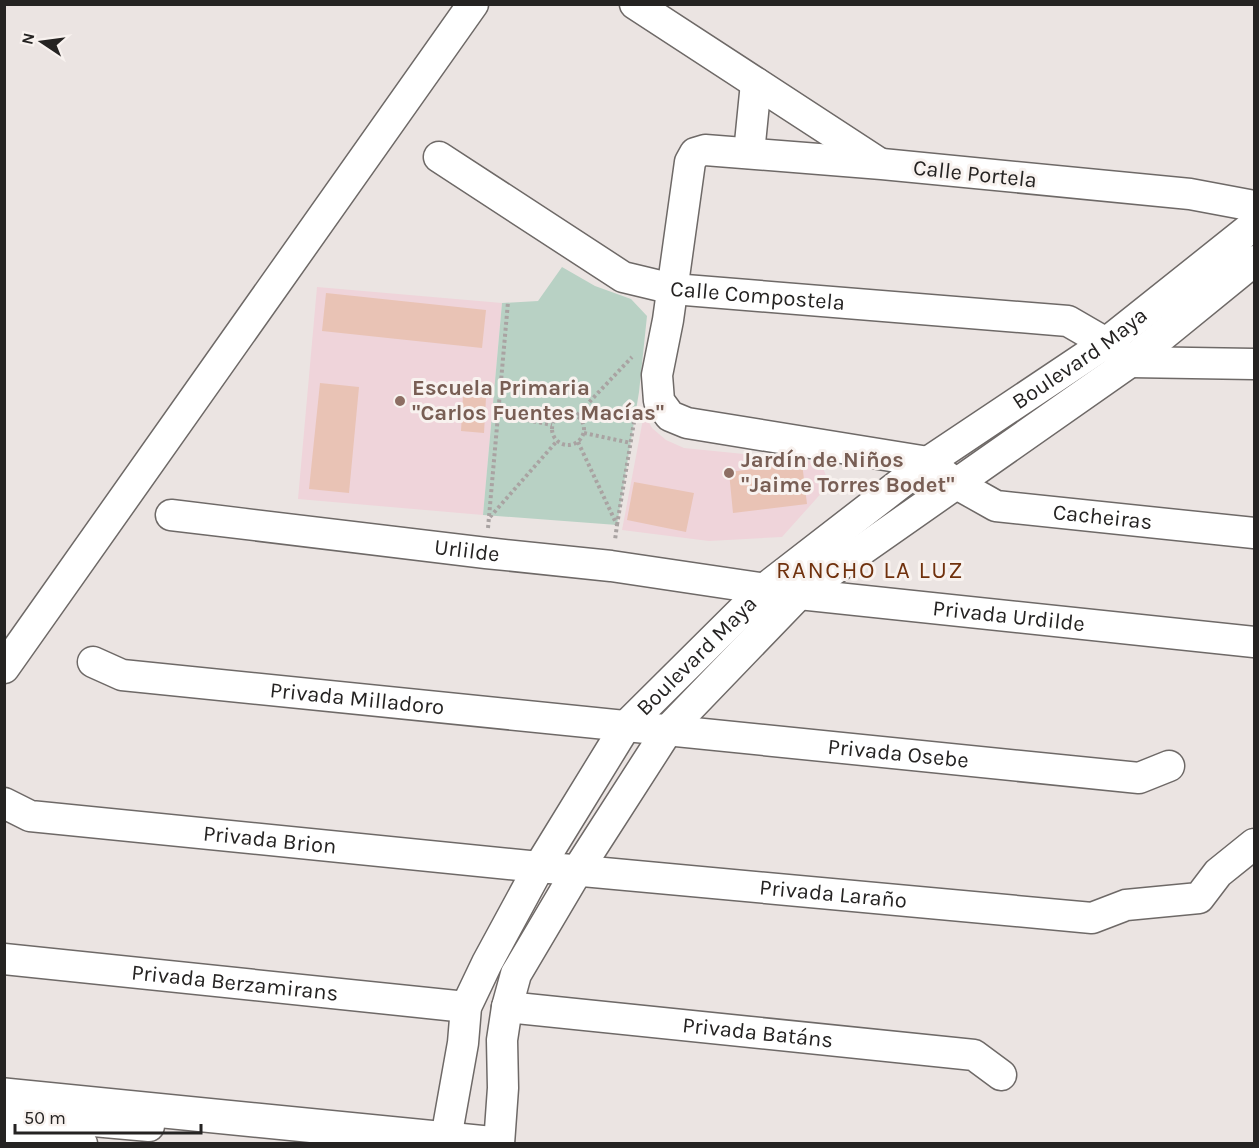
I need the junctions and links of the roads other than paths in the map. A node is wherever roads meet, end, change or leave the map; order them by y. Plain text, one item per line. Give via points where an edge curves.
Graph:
1 (473, 4) edge
2 (635, 4) edge
3 (756, 83) junction
4 (749, 153) junction
5 (439, 157) dead end
6 (882, 164) junction
7 (1254, 206) edge
8 (1254, 225) edge
9 (1254, 261) edge
10 (673, 289) junction
11 (1106, 343) junction
12 (1130, 362) junction
13 (1254, 364) edge
14 (927, 462) junction
15 (955, 483) junction
16 (171, 515) dead end
17 (1254, 533) edge
18 (764, 589) junction
19 (799, 594) junction
20 (1254, 642) edge
21 (93, 662) dead end
22 (4, 668) edge
23 (625, 727) junction
24 (667, 730) junction
25 (1169, 766) dead end
26 (4, 803) edge
27 (1254, 844) edge
28 (539, 867) junction
29 (577, 871) junction
30 (4, 959) edge
31 (466, 1007) junction
32 (507, 1007) junction
33 (1001, 1075) dead end
34 (4, 1095) edge
35 (4, 1113) edge
36 (4, 1136) edge
37 (445, 1140) edge
38 (82, 1143) edge
39 (349, 1143) edge
40 (498, 1143) edge

1 - 22 street
2 - 3 street
3 - 4 street
3 - 6 street
4 - 6 street, Calle Portela
4 - 10 street, Calle Portela via 695,153 690,162
5 - 10 street, Calle Compostela via 623,277
6 - 7 street, Calle Portela via 1190,194
8 - 11 street, Boulevard Maya
9 - 12 street, Boulevard Maya
10 - 11 street, Calle Compostela via 1068,321
10 - 14 street via 657,375 659,401 670,416 687,423
11 - 12 street, Calle Compostela
11 - 14 street, Boulevard Maya
12 - 13 street
12 - 15 street, Boulevard Maya
14 - 15 street, Cacheiras
14 - 18 street, Boulevard Maya
15 - 17 street, Cacheiras via 996,506
15 - 19 street, Boulevard Maya
16 - 18 street, Urlilde via 611,566
18 - 19 street, Privada Urdilde
18 - 23 street, Boulevard Maya
19 - 20 street, Privada Urdilde
19 - 24 street, Boulevard Maya
21 - 23 street, Privada Milladoro via 122,675
23 - 24 street, Privada Osebe
23 - 28 street, Boulevard Maya
24 - 25 street, Privada Osebe via 1139,777
24 - 29 street, Boulevard Maya
26 - 28 street, Privada Brion via 30,816
27 - 29 street, Privada Laraño via 1218,873 1199,898 1126,905 1092,918
28 - 29 street, Privada Laraño
28 - 31 street, Boulevard Maya
29 - 32 street, Boulevard Maya via 516,974
30 - 31 street, Privada Berzamirans
31 - 37 street, Boulevard Maya
32 - 33 street, Privada Batáns via 974,1055
32 - 40 street, Boulevard Maya
34 - 37 main road
35 - 39 street
36 - 38 street
37 - 40 main road

